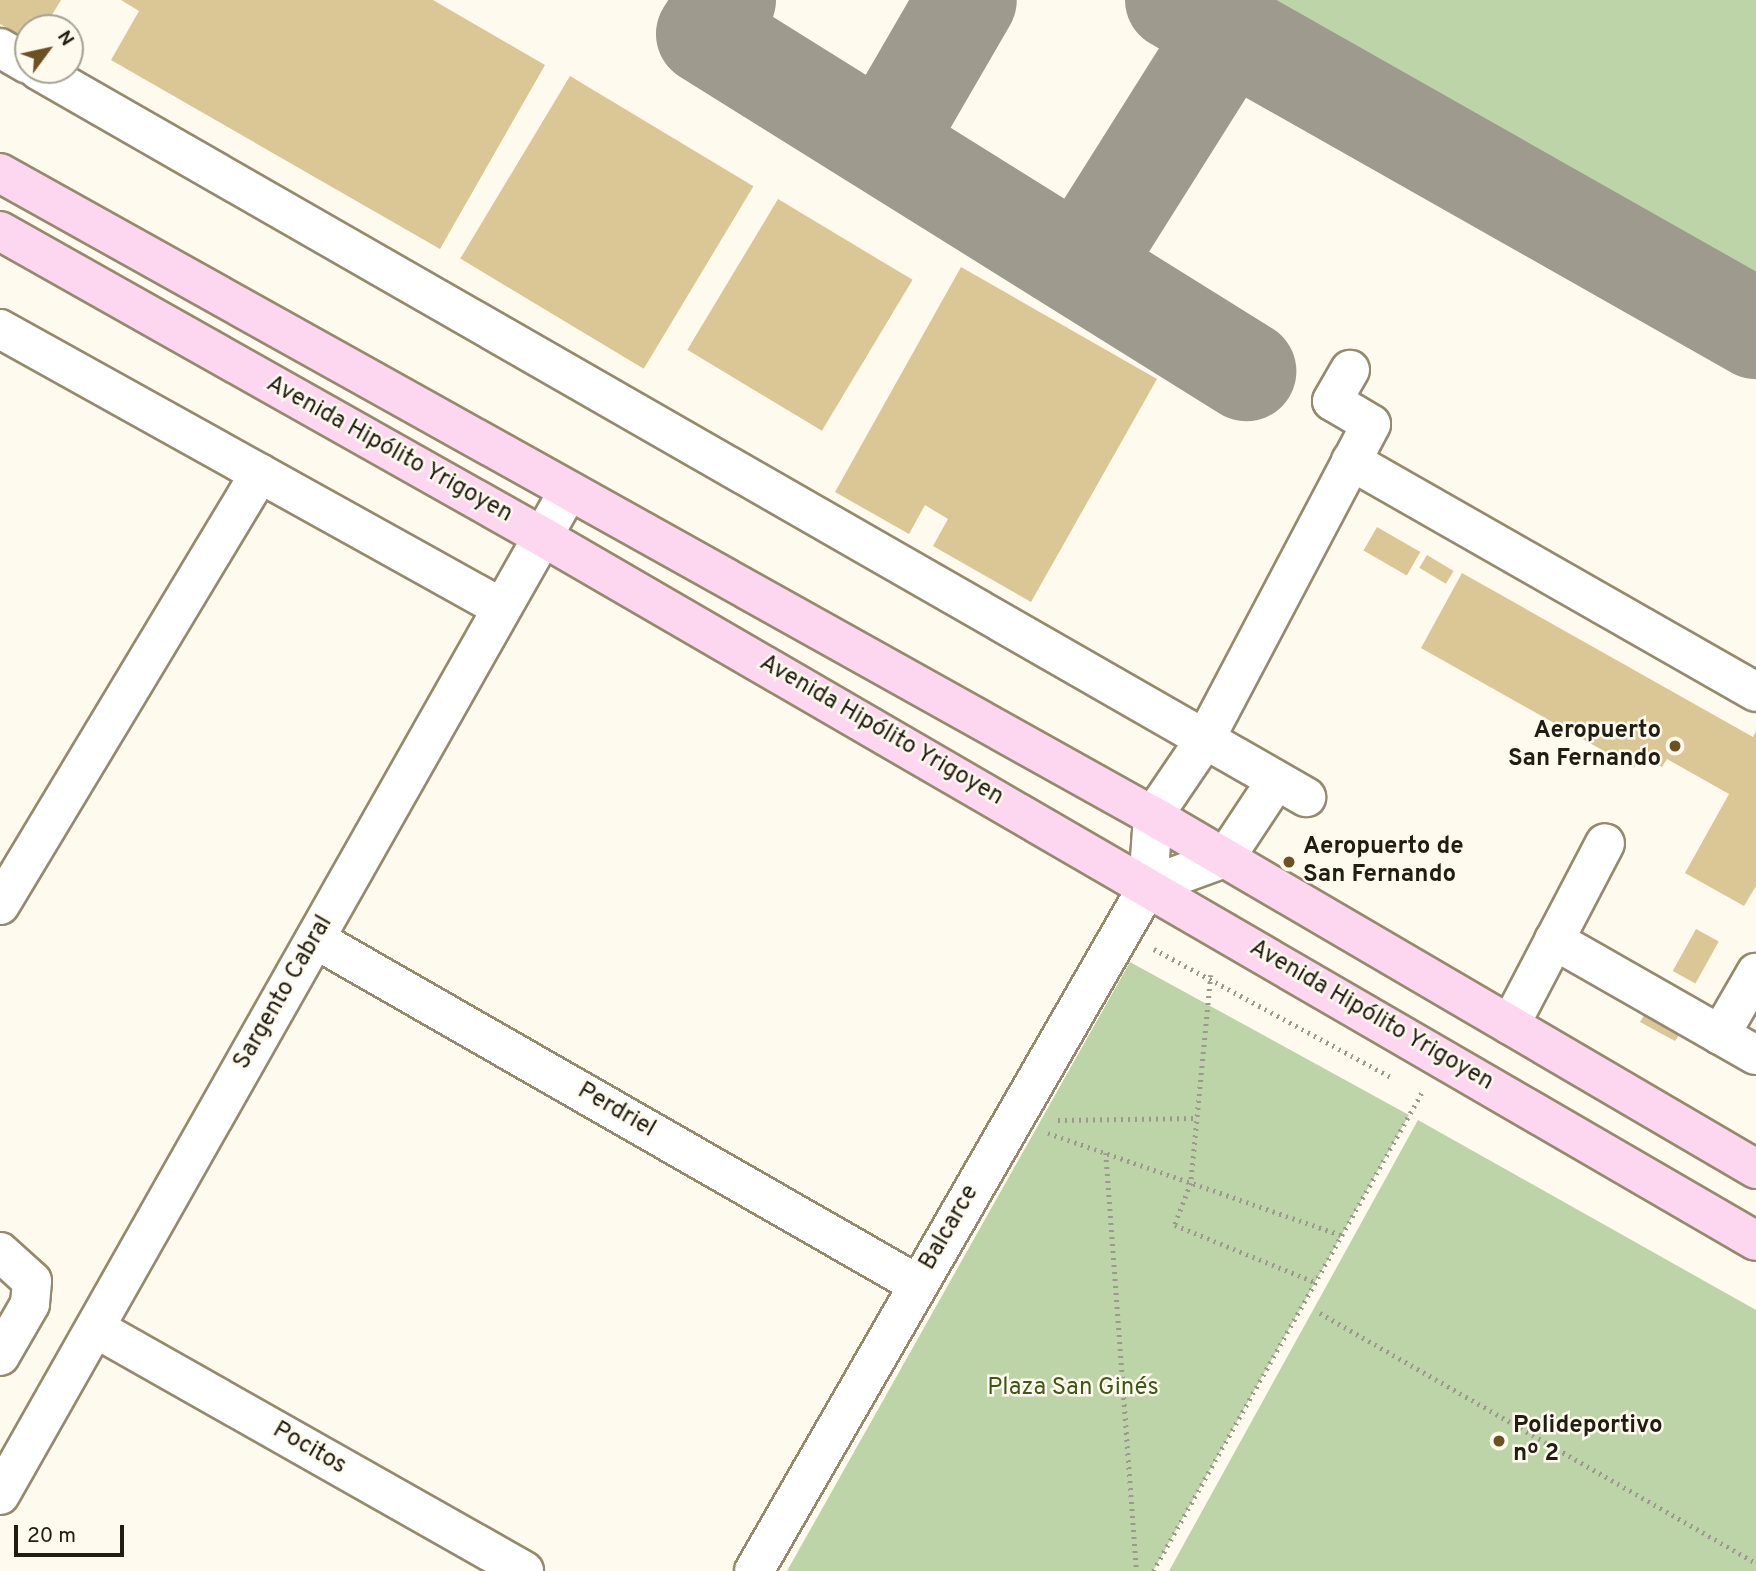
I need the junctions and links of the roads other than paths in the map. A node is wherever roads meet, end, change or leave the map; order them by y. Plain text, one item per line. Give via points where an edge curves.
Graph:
1 (62, 84) edge
2 (0, 173) edge
3 (0, 231) edge
4 (0, 329) edge
5 (1350, 370) dead end
6 (1351, 461) junction
7 (260, 473) junction
8 (568, 492) junction
9 (543, 537) junction
10 (502, 608) junction
11 (1756, 692) edge
12 (1204, 741) junction
13 (1153, 816) junction
14 (1605, 843) dead end
15 (1225, 858) junction
16 (1148, 886) junction
17 (0, 905) edge
18 (315, 939) junction
19 (1554, 940) junction
20 (1756, 973) edge
21 (1510, 1025) junction
22 (1720, 1035) junction
23 (1756, 1055) edge
24 (1756, 1169) edge
25 (1756, 1241) edge
26 (0, 1252) edge
27 (917, 1284) junction
28 (95, 1328) junction
29 (0, 1356) edge
30 (0, 1494) edge
31 (524, 1571) edge
32 (754, 1571) edge

1 - 12 street
2 - 8 main road, Avenida Hipólito Yrigoyen
3 - 9 main road, Avenida Hipólito Yrigoyen
4 - 7 street
5 - 6 street via 1332,401 1371,424
6 - 11 street
6 - 12 street
7 - 10 street
7 - 17 street
8 - 9 street, Sargento Cabral
8 - 13 main road, Avenida Hipólito Yrigoyen
9 - 10 street, Sargento Cabral
9 - 16 main road, Avenida Hipólito Yrigoyen
10 - 18 street, Sargento Cabral
12 - 13 street
12 - 15 street via 1291,789
13 - 15 main road, Avenida Hipólito Yrigoyen
13 - 16 street
14 - 19 street
15 - 16 street
15 - 21 main road, Avenida Hipólito Yrigoyen
16 - 25 main road, Avenida Hipólito Yrigoyen
16 - 27 street, Balcarce via 1024,1125
18 - 27 street, Perdriel
18 - 28 street, Sargento Cabral
19 - 21 street
19 - 22 street
20 - 22 street
21 - 24 main road, Avenida Hipólito Yrigoyen
22 - 23 street
26 - 29 street via 32,1281 30,1304
27 - 32 street, Balcarce
28 - 30 street, Sargento Cabral
28 - 31 street, Pocitos

